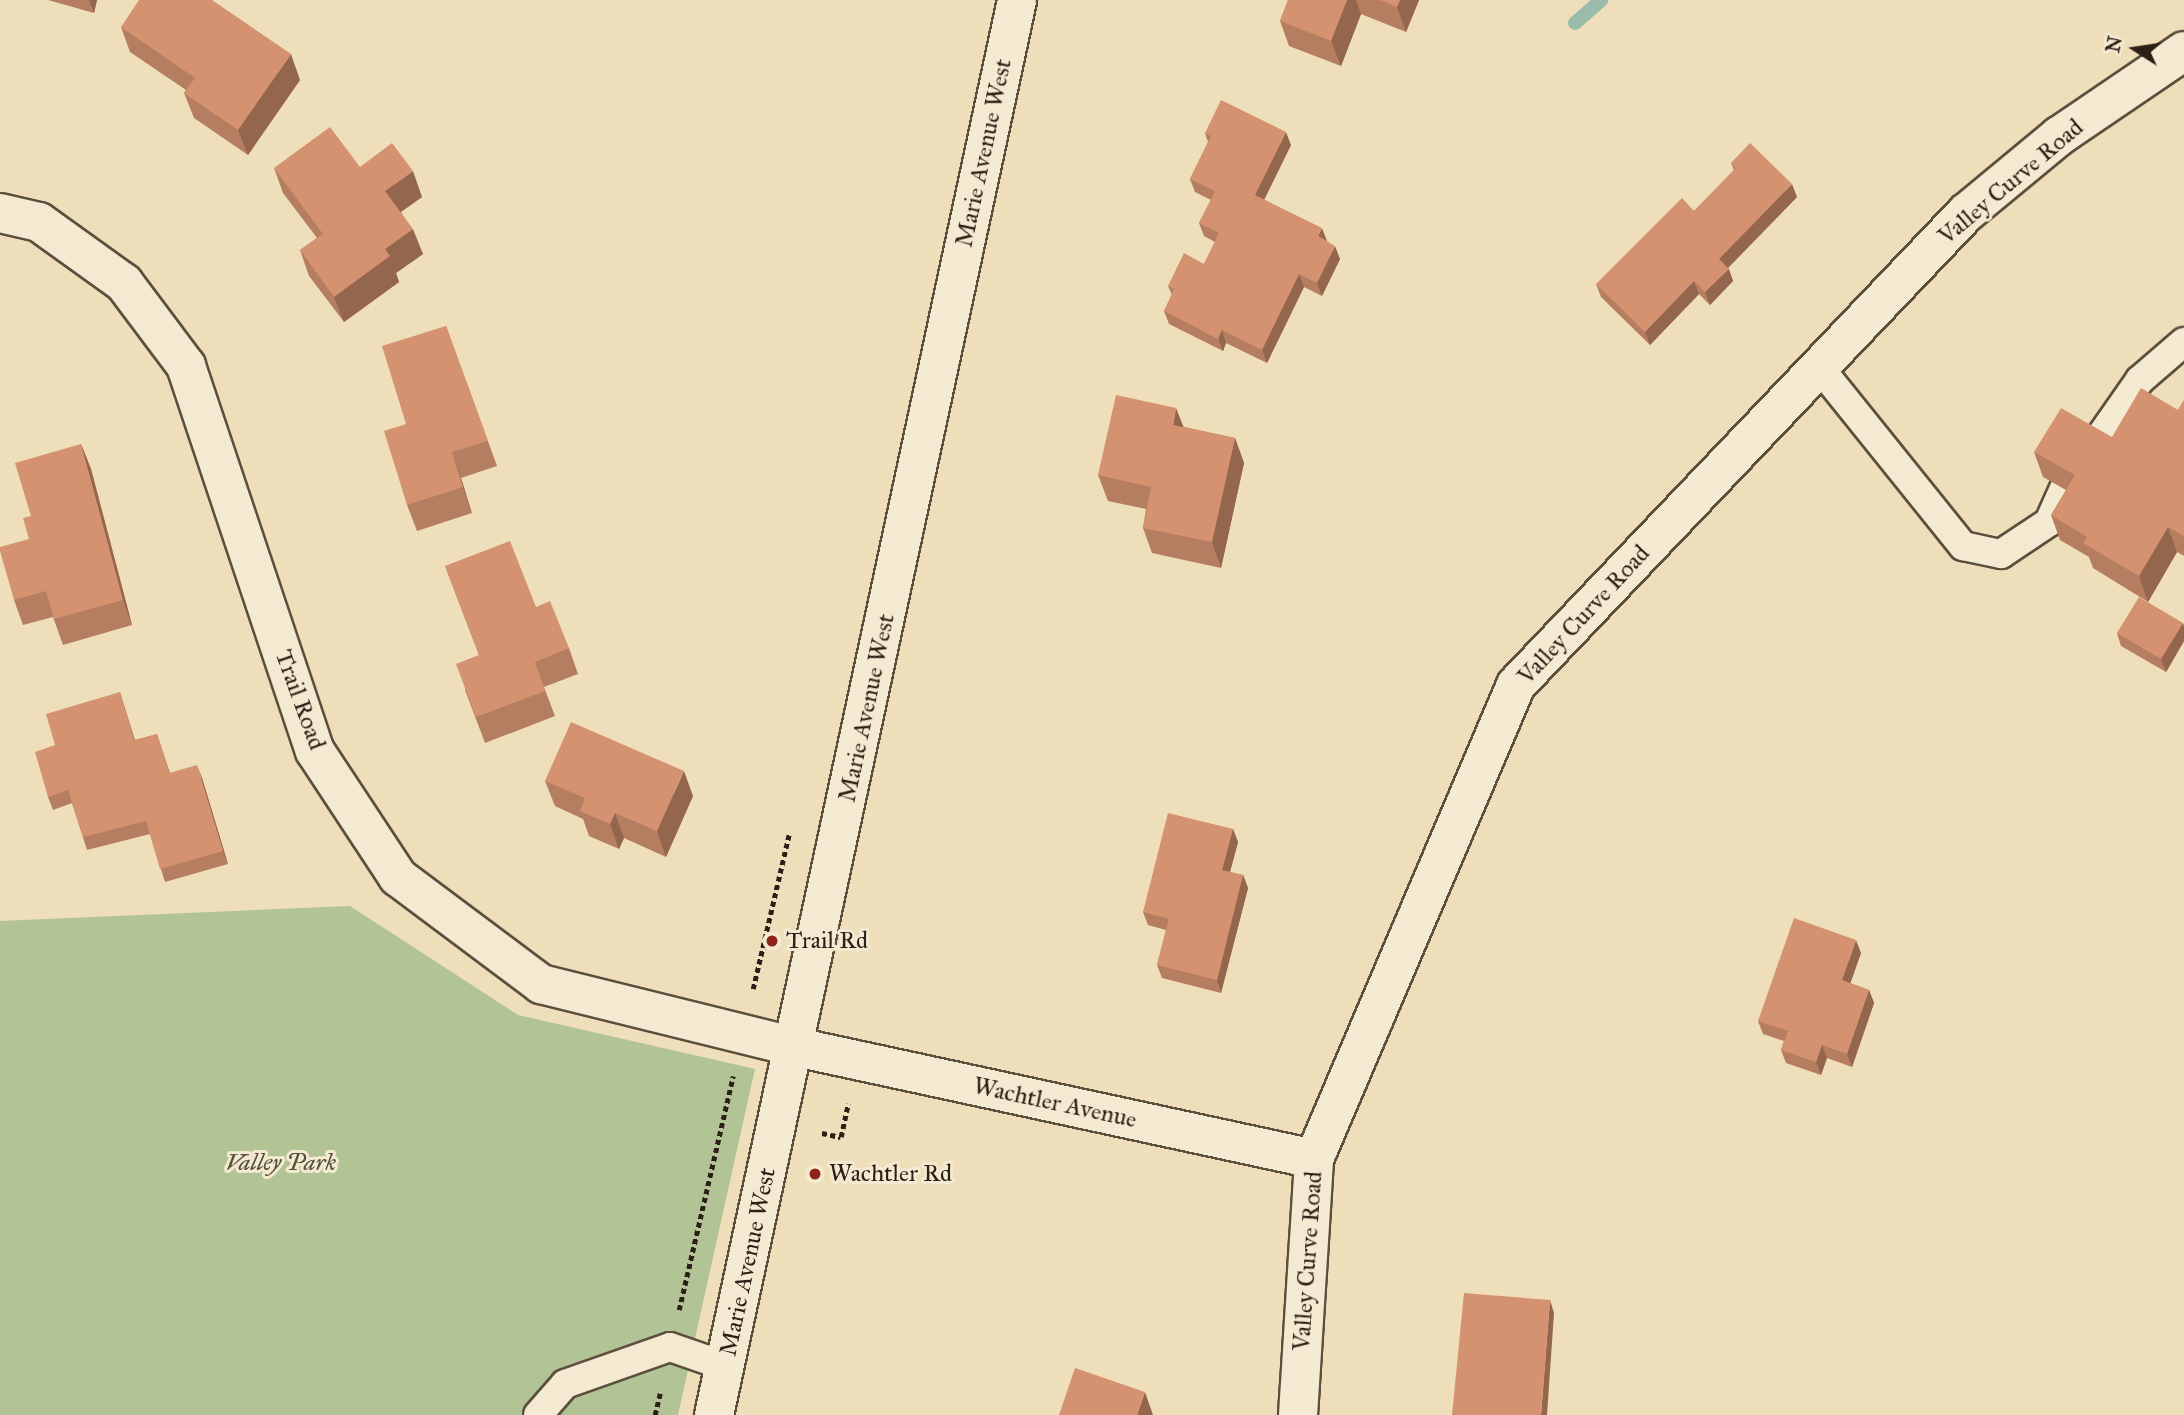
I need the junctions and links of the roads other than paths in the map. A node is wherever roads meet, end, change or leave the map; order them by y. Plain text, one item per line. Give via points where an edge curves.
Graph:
1 (1017, 0) edge
2 (2184, 51) edge
3 (0, 213) edge
4 (2184, 342) edge
5 (1819, 368) junction
6 (2094, 447) edge
7 (2064, 489) edge
8 (796, 1047) junction
9 (1314, 1159) junction
10 (725, 1366) junction
11 (538, 1415) edge
12 (715, 1415) edge
13 (1298, 1415) edge

1 - 8 street, Marie Avenue West
2 - 5 street, Valley Curve Road via 2059,136 1966,213
3 - 8 street, Trail Road via 39,222 124,283 186,366 315,751 398,877 541,984
4 - 6 lane via 2140,380
5 - 7 lane via 1964,546 2001,554 2049,522
5 - 9 street, Valley Curve Road via 1516,685
8 - 9 street, Wachtler Avenue
8 - 10 street, Marie Avenue West
9 - 13 street, Valley Curve Road
10 - 11 lane via 670,1347 565,1384
10 - 12 street, Marie Avenue West

